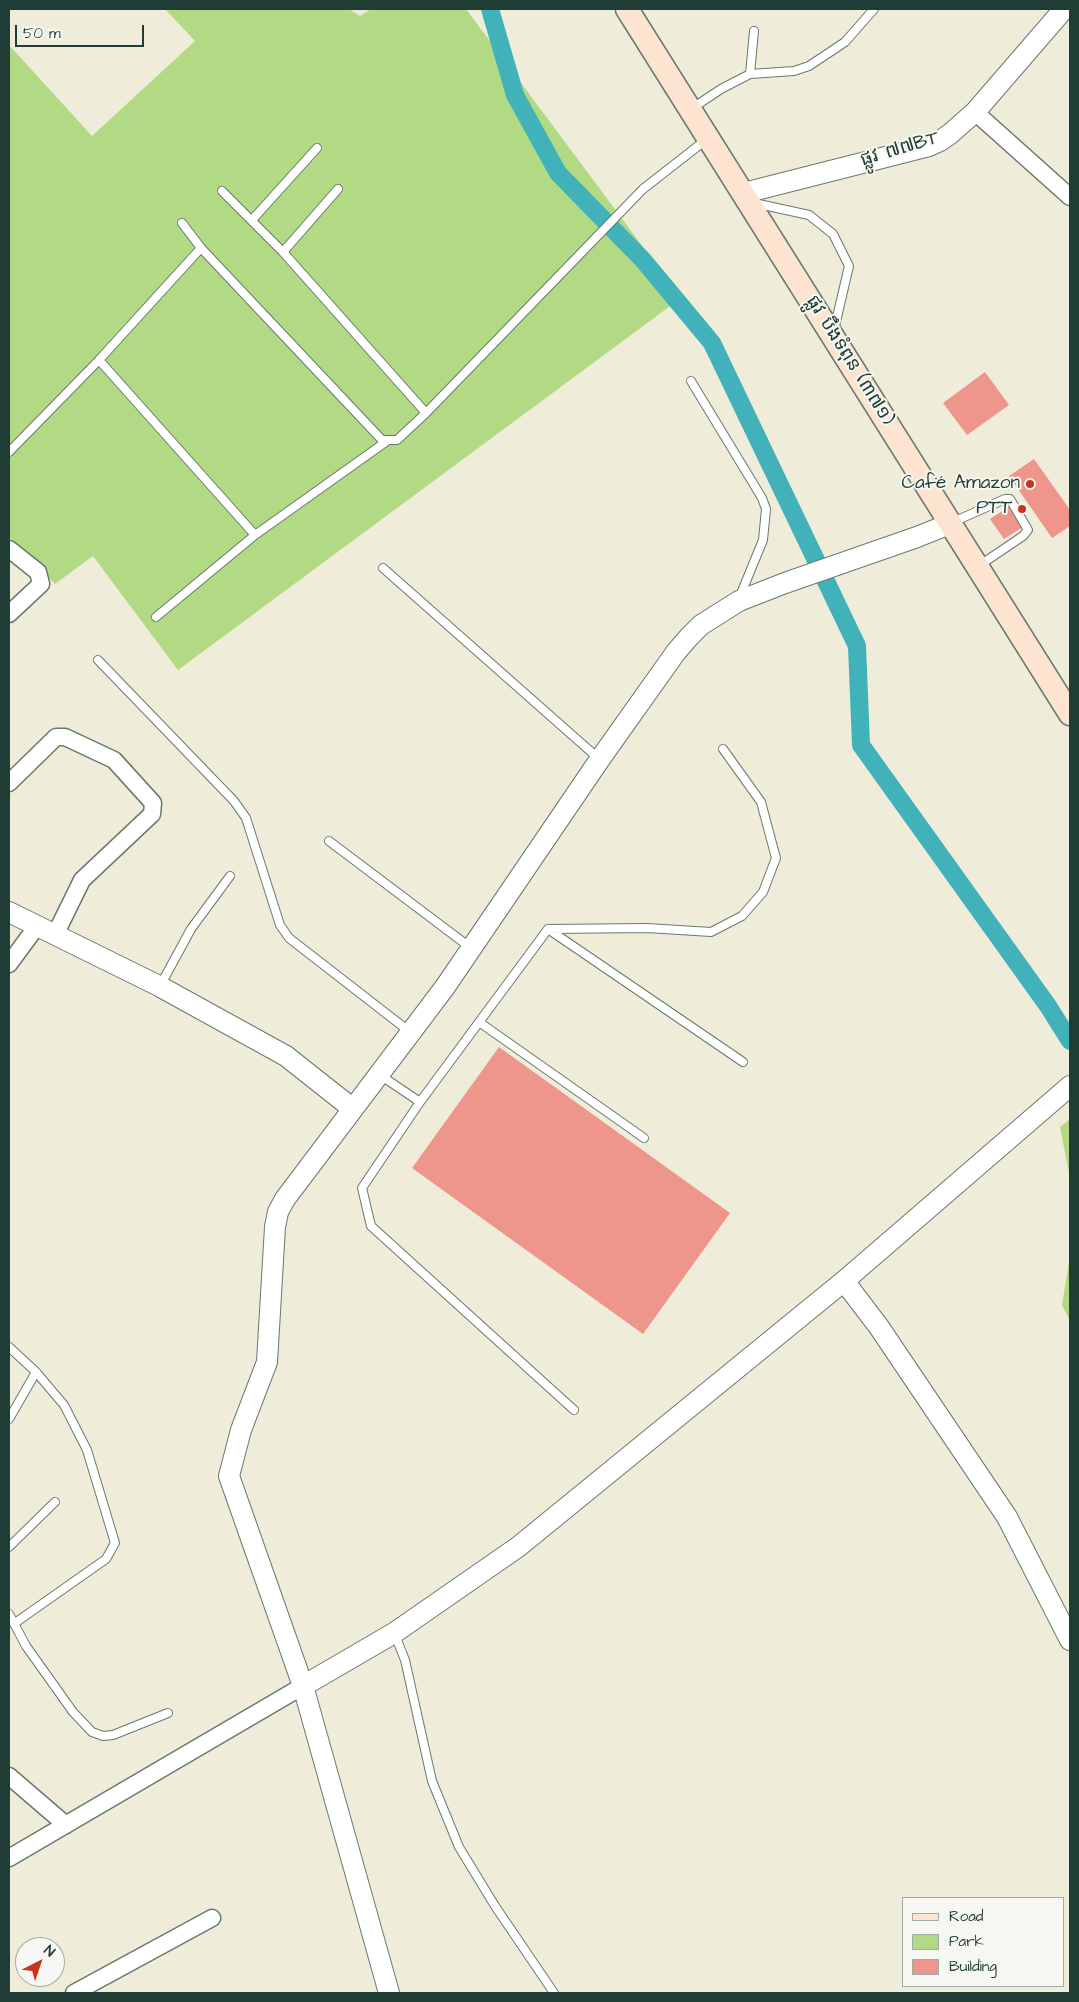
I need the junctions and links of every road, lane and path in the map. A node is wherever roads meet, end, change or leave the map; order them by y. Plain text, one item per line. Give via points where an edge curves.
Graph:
1 (627, 9) edge
2 (874, 9) edge
3 (1064, 9) edge
4 (754, 31) dead end
5 (750, 74) junction
6 (691, 109) junction
7 (975, 112) junction
8 (709, 138) junction
9 (318, 148) dead end
10 (338, 189) dead end
11 (222, 191) dead end
12 (1070, 197) edge
13 (747, 198) junction
14 (252, 220) junction
15 (182, 223) dead end
16 (201, 248) junction
17 (283, 252) junction
18 (833, 334) junction
19 (99, 360) junction
20 (692, 381) dead end
21 (426, 413) junction
22 (387, 441) junction
23 (9, 452) edge
24 (952, 523) junction
25 (255, 535) junction
26 (9, 549) edge
27 (978, 566) junction
28 (383, 568) dead end
29 (739, 601) junction
30 (9, 614) edge
31 (156, 618) dead end
32 (98, 660) dead end
33 (1070, 714) edge
34 (723, 749) dead end
35 (600, 759) junction
36 (9, 783) edge
37 (329, 841) dead end
38 (230, 876) dead end
39 (9, 912) edge
40 (37, 926) junction
41 (548, 929) junction
42 (56, 935) junction
43 (471, 948) junction
44 (9, 964) edge
45 (159, 986) junction
46 (479, 1022) junction
47 (410, 1032) junction
48 (743, 1062) dead end
49 (378, 1074) junction
50 (1070, 1086) edge
51 (420, 1102) junction
52 (353, 1109) junction
53 (644, 1138) dead end
54 (844, 1281) junction
55 (9, 1347) edge
56 (36, 1372) junction
57 (574, 1410) dead end
58 (9, 1419) edge
59 (55, 1502) dead end
60 (9, 1548) edge
61 (9, 1614) edge
62 (15, 1623) junction
63 (394, 1633) junction
64 (1070, 1640) edge
65 (303, 1686) junction
66 (168, 1712) dead end
67 (9, 1776) edge
68 (66, 1824) junction
69 (9, 1858) edge
70 (212, 1918) dead end
71 (74, 1993) edge
72 (389, 1993) edge
73 (554, 1993) edge

1 - 6 main road, ផ្លូវ បឹងទំពុន (៣៧១)
2 - 5 lane via 845,42 809,66 794,71
3 - 7 street, ផ្លូវ ៧៧BT
4 - 5 lane
5 - 6 lane
6 - 8 main road, ផ្លូវ បឹងទំពុន (៣៧១)
7 - 12 street
7 - 13 street, ផ្លូវ ៧៧BT via 950,134 929,146
8 - 13 main road, ផ្លូវ បឹងទំពុន (៣៧១)
8 - 21 lane via 643,190
9 - 14 lane
10 - 17 lane
11 - 14 lane
13 - 18 main road, ផ្លូវ បឹងទំពុន (៣៧១)
13 - 18 lane via 810,215 833,234 849,266
14 - 17 lane
15 - 16 lane
16 - 19 lane
16 - 22 lane via 382,440
17 - 21 lane
18 - 24 main road, ផ្លូវ បឹងទំពុន (៣៧១)
19 - 23 lane
19 - 25 lane
20 - 29 lane via 766,508 762,540
21 - 22 lane via 397,440
22 - 25 lane
24 - 27 main road, ផ្លូវ បឹងទំពុន (៣៧១)
24 - 27 lane via 1010,499 1028,530 1024,536
24 - 29 street
25 - 31 lane
26 - 30 street via 38,572 41,584
27 - 33 main road, ផ្លូវ បឹងទំពុន (៣៧១)
28 - 35 lane
29 - 35 street via 689,636
32 - 47 lane via 234,801 246,818 280,925 289,938
34 - 41 lane via 761,802 776,858 763,892 742,916 711,932 647,928
35 - 43 street
36 - 42 street via 56,737 65,737 114,760 153,803 152,814 82,880
37 - 43 lane
38 - 45 lane via 191,929
39 - 40 street
40 - 42 street
40 - 44 street
41 - 46 lane
41 - 48 lane
42 - 45 street
43 - 47 street
45 - 52 street via 286,1056
46 - 51 lane
46 - 53 lane
47 - 49 street
49 - 51 lane
49 - 52 street
50 - 54 street
51 - 57 lane via 362,1188 371,1226
52 - 65 street via 278,1212 267,1362 241,1430 229,1476
54 - 63 street via 518,1547
54 - 64 street via 880,1327 1007,1517
55 - 56 lane
56 - 58 lane
56 - 62 lane via 64,1405 87,1450 115,1542 106,1559
59 - 60 lane
61 - 62 lane
62 - 66 lane via 26,1646 73,1712 92,1732 113,1735
63 - 65 street
63 - 73 lane via 405,1660 432,1781 459,1847
65 - 68 street
65 - 72 street
67 - 68 street
68 - 69 street
70 - 71 street

